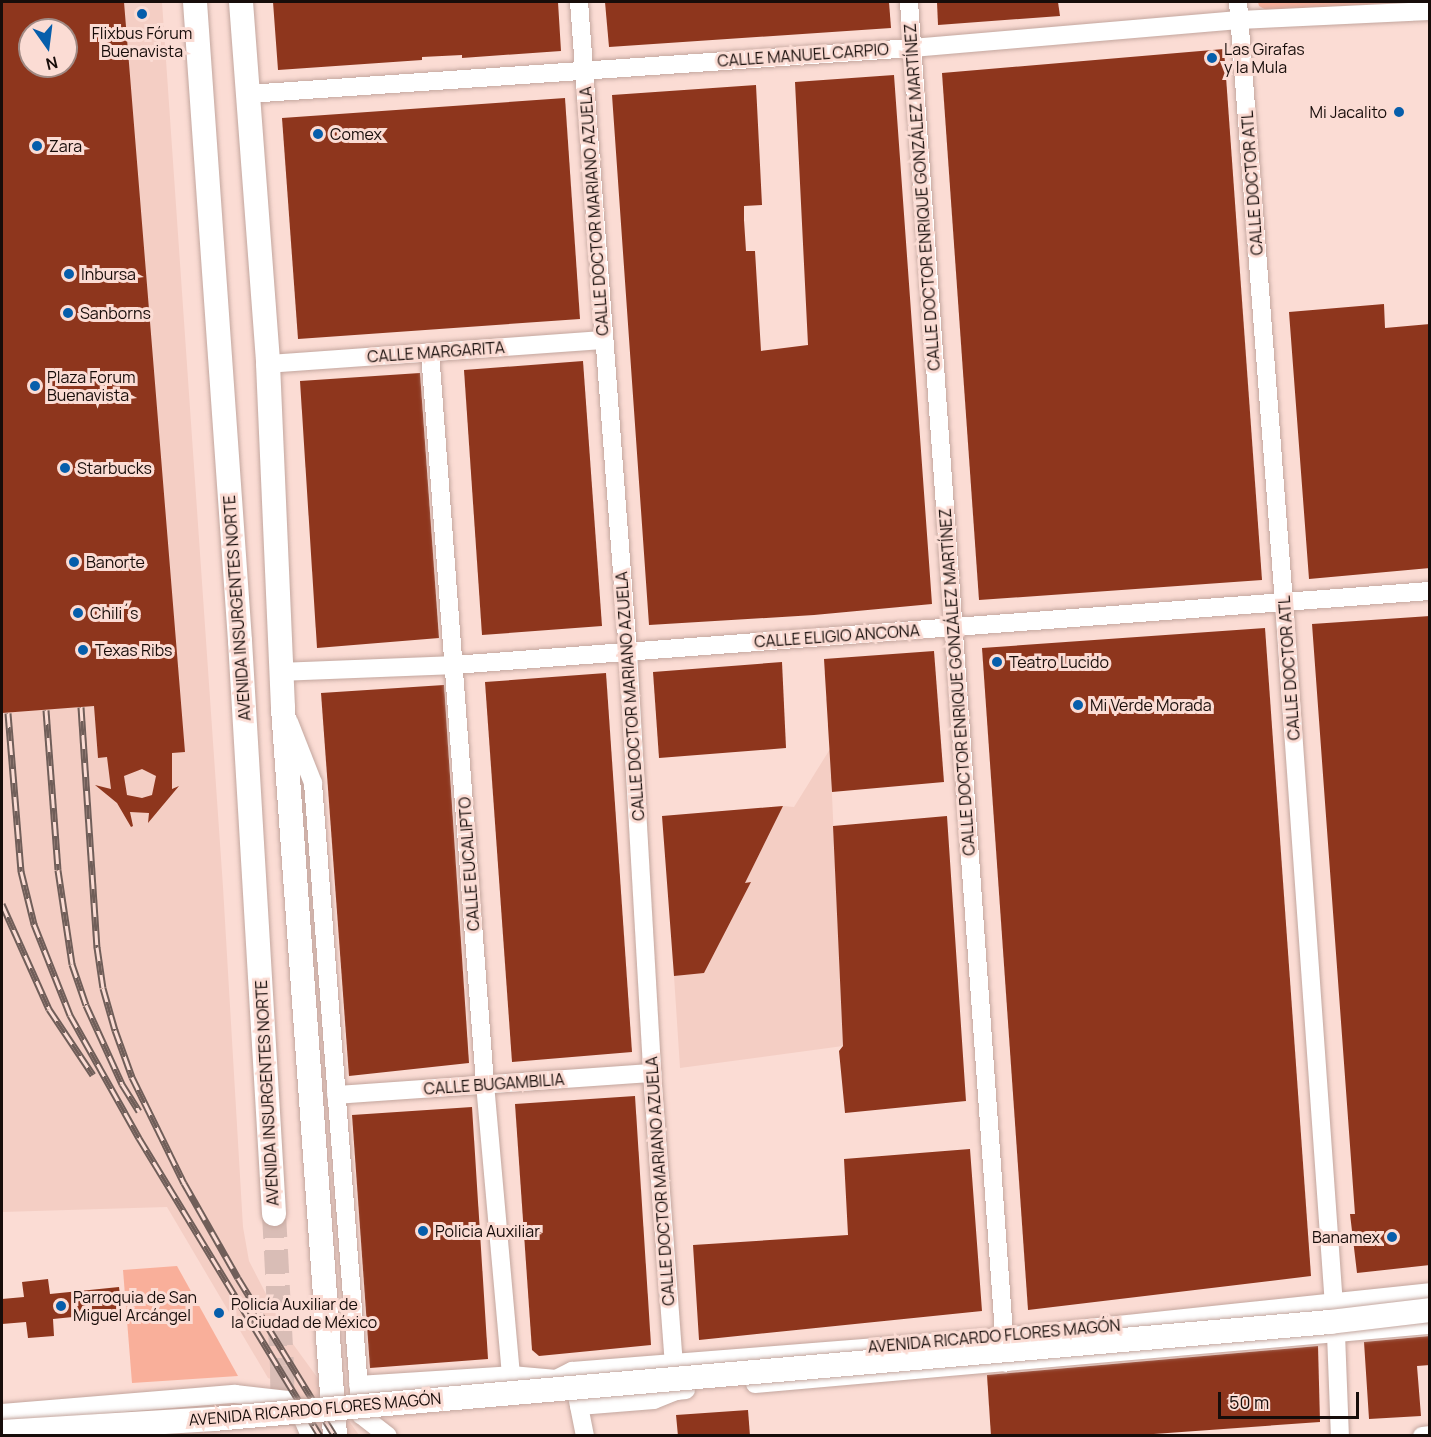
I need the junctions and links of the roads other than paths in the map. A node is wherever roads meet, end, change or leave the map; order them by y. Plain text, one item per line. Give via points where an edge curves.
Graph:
1 (195, 2) edge
2 (241, 2) edge
3 (579, 2) edge
4 (909, 2) edge
5 (1238, 2) edge
6 (1430, 11) edge
7 (1239, 20) junction
8 (912, 48) junction
9 (583, 70) junction
10 (248, 94) junction
11 (604, 340) junction
12 (430, 352) junction
13 (268, 364) junction
14 (1430, 591) edge
15 (1284, 603) junction
16 (952, 627) junction
17 (628, 652) junction
18 (454, 665) junction
19 (280, 672) junction
20 (283, 708) junction
21 (652, 1073) junction
22 (485, 1084) junction
23 (336, 1095) junction
24 (273, 1214) tunnel mouth
25 (1430, 1292) edge
26 (1333, 1302) junction
27 (1430, 1310) edge
28 (1430, 1325) edge
29 (1336, 1334) junction
30 (1004, 1337) junction
31 (1006, 1363) junction
32 (674, 1365) junction
33 (511, 1375) junction
34 (568, 1377) junction
35 (358, 1385) junction
36 (676, 1391) junction
37 (197, 1396) junction
38 (654, 1400) junction
39 (103, 1404) junction
40 (579, 1406) junction
41 (2, 1413) edge
42 (2, 1432) edge
43 (1430, 1435) edge
44 (126, 1436) edge
45 (178, 1436) edge
46 (310, 1436) edge
47 (335, 1436) edge
48 (388, 1436) edge
49 (585, 1436) edge
50 (1340, 1436) edge
51 (1422, 1436) edge

1 - 24 main road, AVENIDA INSURGENTES NORTE via 242,675
2 - 10 main road
3 - 9 street, CALLE DOCTOR MARIANO AZUELA
4 - 8 street, CALLE DOCTOR ENRIQUE GONZÁLEZ MARTÍNEZ
5 - 7 street, CALLE DOCTOR ATL
6 - 7 street, CALLE MANUEL CARPIO
7 - 8 street, CALLE MANUEL CARPIO
7 - 15 street, CALLE DOCTOR ATL
8 - 9 street, CALLE MANUEL CARPIO
8 - 16 street, CALLE DOCTOR ENRIQUE GONZÁLEZ MARTÍNEZ
9 - 10 street, CALLE MANUEL CARPIO
9 - 11 street, CALLE DOCTOR MARIANO AZUELA
10 - 13 main road
11 - 12 street, CALLE MARGARITA
11 - 17 street, CALLE DOCTOR MARIANO AZUELA
12 - 13 street, CALLE MARGARITA
12 - 18 street, CALLE EUCALIPTO
13 - 19 main road
14 - 15 street, CALLE ELIGIO ANCONA
15 - 16 street, CALLE ELIGIO ANCONA
15 - 26 street, CALLE DOCTOR ATL
16 - 17 street, CALLE ELIGIO ANCONA
16 - 30 street, CALLE DOCTOR ENRIQUE GONZÁLEZ MARTÍNEZ
17 - 18 street, CALLE ELIGIO ANCONA
17 - 21 street, CALLE DOCTOR MARIANO AZUELA
18 - 19 street, CALLE ELIGIO ANCONA
18 - 22 street, CALLE EUCALIPTO
19 - 20 main road
20 - 23 street via 313,783
20 - 47 main road
21 - 22 street, CALLE BUGAMBILIA
21 - 32 street, CALLE DOCTOR MARIANO AZUELA
22 - 23 street, CALLE BUGAMBILIA
22 - 33 street, CALLE EUCALIPTO
23 - 35 street
25 - 26 street, AVENIDA RICARDO FLORES MAGÓN
26 - 29 street, CALLE DOCTOR ATL
26 - 30 street, AVENIDA RICARDO FLORES MAGÓN
27 - 42 main road, AVENIDA RICARDO FLORES MAGÓN, bridge via 1330,1322 214,1419
28 - 29 street, AVENIDA RICARDO FLORES MAGÓN
29 - 31 street, AVENIDA RICARDO FLORES MAGÓN
29 - 50 street, CALLE DOCTOR ATL
30 - 31 street, CALLE DOCTOR ENRIQUE GONZÁLEZ MARTÍNEZ
30 - 32 street, AVENIDA RICARDO FLORES MAGÓN
31 - 36 street, AVENIDA RICARDO FLORES MAGÓN
32 - 34 street, AVENIDA RICARDO FLORES MAGÓN
32 - 36 street, CALLE DOCTOR MARIANO AZUELA
33 - 34 street, AVENIDA RICARDO FLORES MAGÓN
33 - 35 street, AVENIDA RICARDO FLORES MAGÓN
34 - 38 street, AVENIDA RICARDO FLORES MAGÓN
34 - 40 street
35 - 48 street via 361,1415
36 - 38 street, AVENIDA RICARDO FLORES MAGÓN
37 - 39 street
37 - 45 street via 180,1415
37 - 46 street via 235,1394 288,1400 302,1417
38 - 40 street, AVENIDA RICARDO FLORES MAGÓN
39 - 41 street
39 - 44 street via 122,1416
40 - 49 street
43 - 51 street

